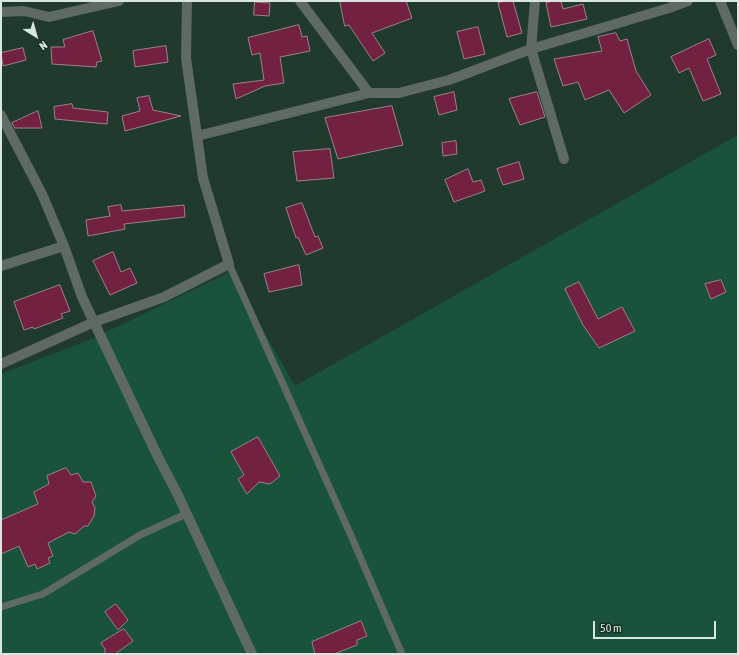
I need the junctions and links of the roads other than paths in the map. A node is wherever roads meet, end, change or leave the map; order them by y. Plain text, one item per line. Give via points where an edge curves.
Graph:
1 (119, 1) edge
2 (187, 1) edge
3 (300, 1) edge
4 (535, 1) edge
5 (688, 1) edge
6 (720, 1) edge
7 (1, 12) edge
8 (738, 45) edge
9 (531, 49) junction
10 (369, 93) junction
11 (1, 115) edge
12 (197, 136) junction
13 (564, 159) dead end
14 (64, 246) junction
15 (229, 264) junction
16 (1, 266) edge
17 (94, 322) junction
18 (1, 364) edge
19 (186, 514) junction
20 (1, 607) edge
21 (252, 654) edge
22 (402, 654) edge

1 - 7 street via 49,17 24,11
2 - 12 street via 186,58
3 - 10 street
4 - 9 street
5 - 9 street
6 - 8 street
9 - 10 street via 449,80 399,93
9 - 13 street
10 - 12 street
11 - 14 street via 42,194
12 - 15 street via 203,178
14 - 16 street
14 - 17 street
15 - 17 street via 164,297
15 - 22 lane
17 - 18 street
17 - 19 street
19 - 20 lane via 140,535 43,594
19 - 21 street

